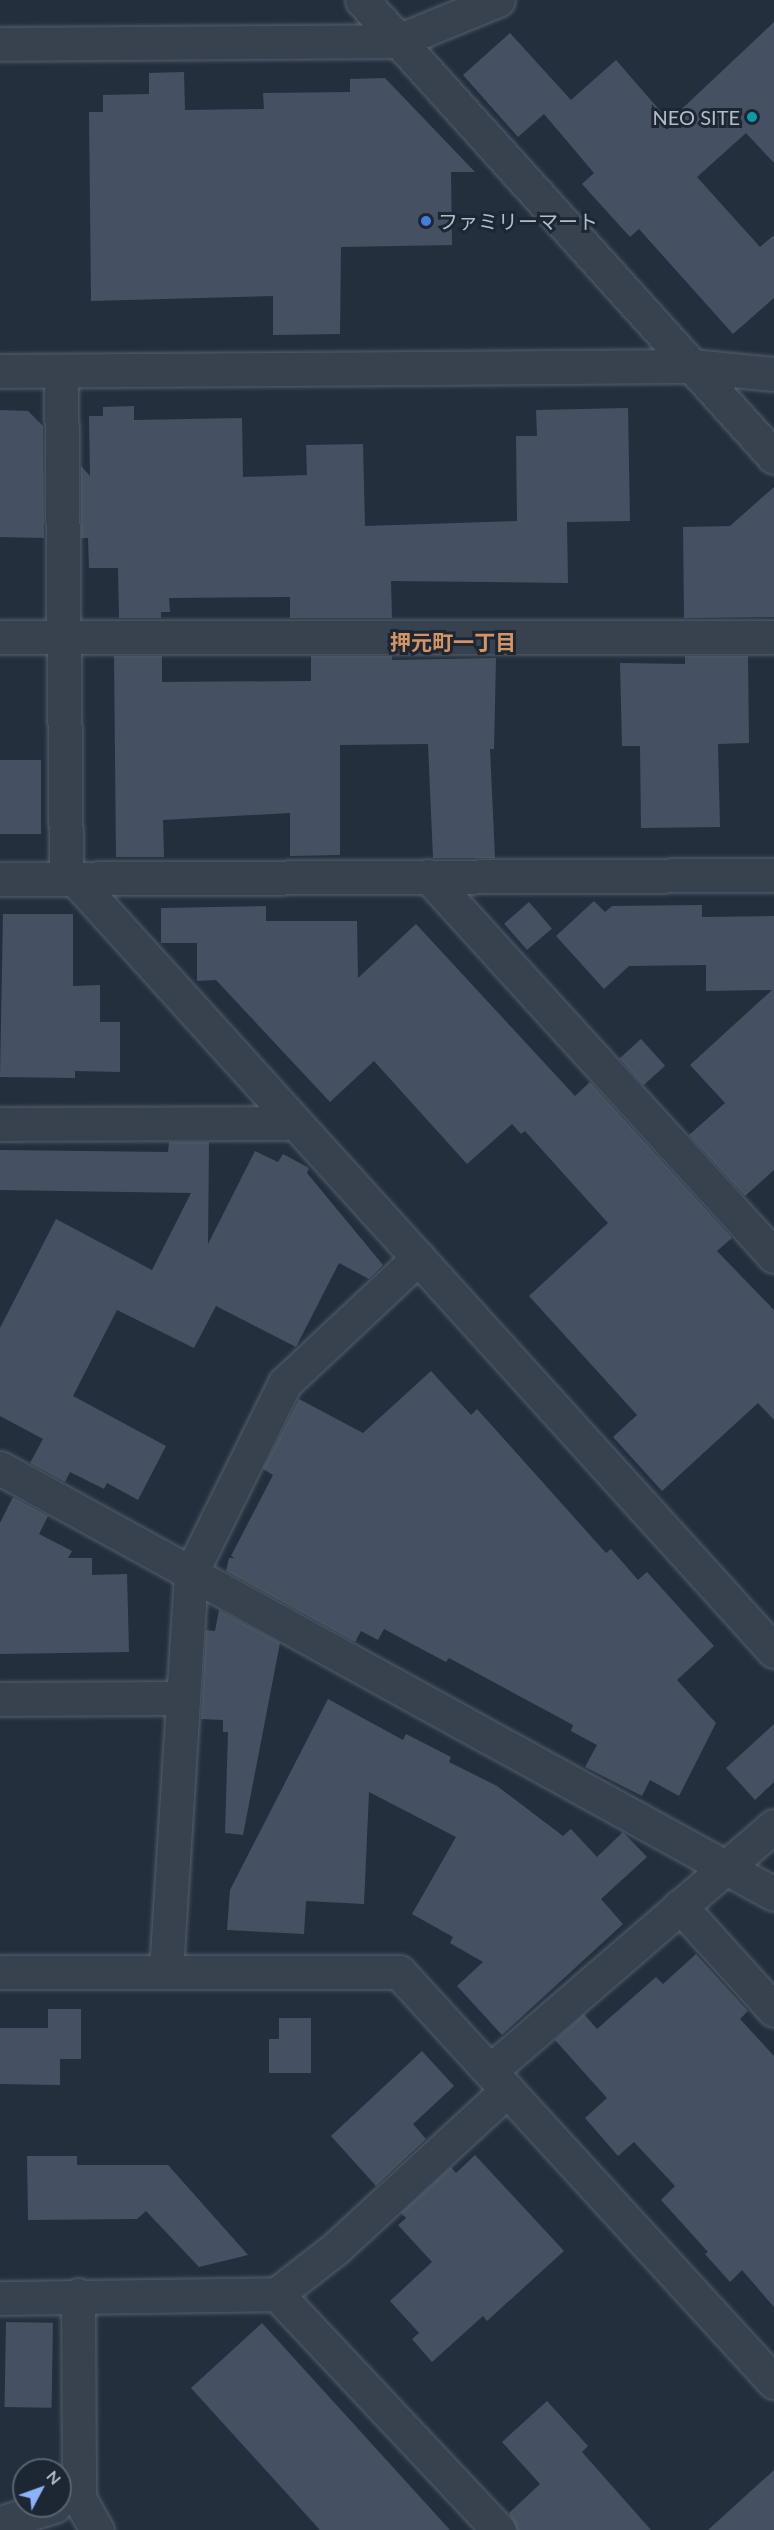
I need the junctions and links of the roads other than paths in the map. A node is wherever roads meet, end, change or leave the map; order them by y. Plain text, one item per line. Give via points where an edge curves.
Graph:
1 (362, 0) edge
2 (498, 0) edge
3 (398, 41) junction
4 (0, 44) edge
5 (692, 366) junction
6 (0, 371) edge
7 (61, 371) junction
8 (774, 374) edge
9 (774, 457) edge
10 (64, 636) junction
11 (0, 637) edge
12 (774, 637) edge
13 (774, 875) edge
14 (428, 876) junction
15 (70, 878) junction
16 (0, 879) edge
17 (295, 1123) junction
18 (0, 1125) edge
19 (774, 1256) edge
20 (418, 1258) junction
21 (0, 1468) edge
22 (191, 1573) junction
23 (774, 1651) edge
24 (182, 1698) junction
25 (0, 1699) edge
26 (774, 1826) edge
27 (726, 1868) junction
28 (774, 1894) edge
29 (680, 1906) junction
30 (166, 1971) junction
31 (0, 1972) edge
32 (774, 2010) edge
33 (498, 2080) junction
34 (277, 2294) junction
35 (78, 2295) junction
36 (0, 2298) edge
37 (774, 2382) edge
38 (67, 2458) edge
39 (72, 2510) edge
40 (16, 2518) edge
41 (0, 2523) edge
42 (97, 2530) edge
43 (499, 2530) edge

1 - 3 street
2 - 3 street
3 - 4 street
3 - 5 street
5 - 7 street
5 - 8 street
5 - 9 street
6 - 7 street
7 - 10 street
10 - 11 street
10 - 12 street
10 - 15 street
13 - 14 street
14 - 15 street
14 - 19 street
15 - 16 street
15 - 17 street
17 - 18 street
17 - 20 street
20 - 22 street via 285,1383
20 - 23 street
21 - 22 street
22 - 24 street
22 - 27 street
24 - 25 street
24 - 30 street
26 - 27 street
27 - 28 street
27 - 29 street
29 - 32 street
29 - 33 street
30 - 31 street
30 - 33 street via 399,1972
33 - 34 street via 336,2248
33 - 37 street
34 - 35 street
34 - 43 street
35 - 36 street
35 - 38 street
39 - 42 street
40 - 41 street

